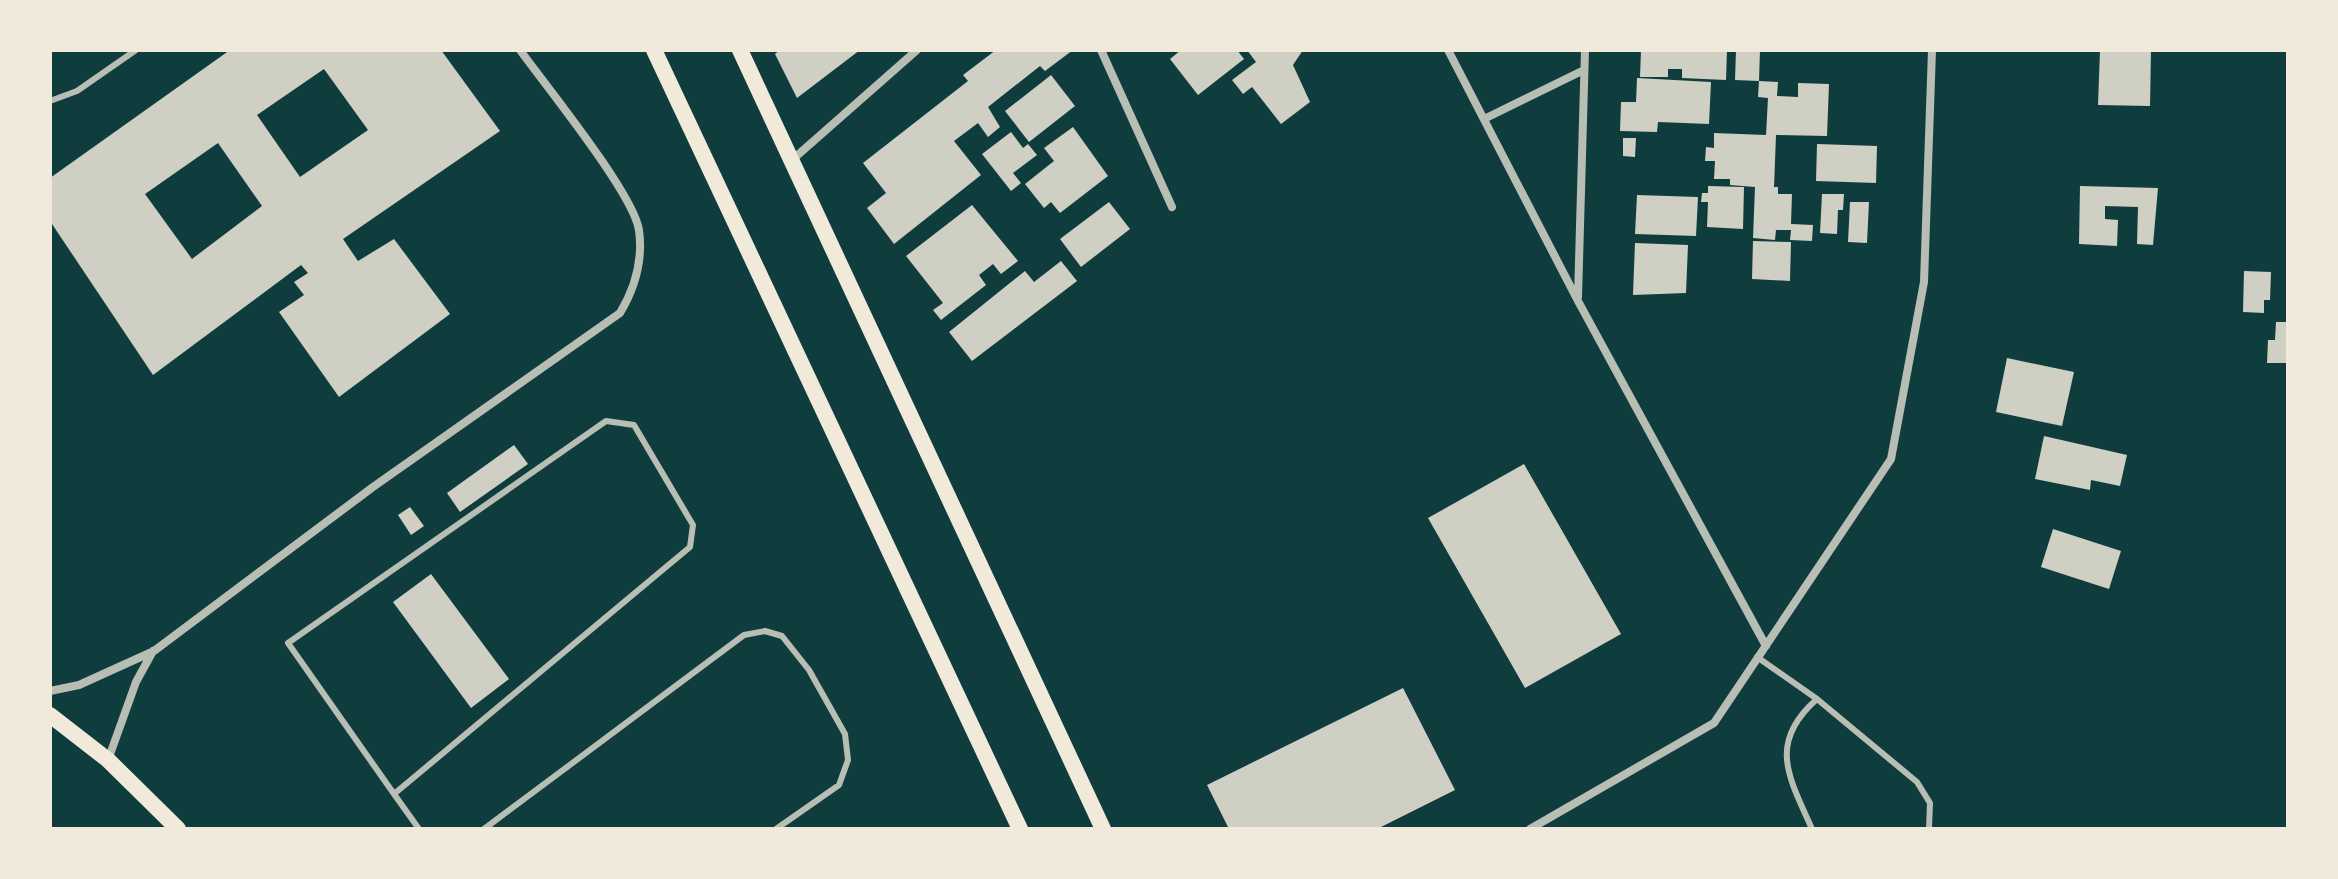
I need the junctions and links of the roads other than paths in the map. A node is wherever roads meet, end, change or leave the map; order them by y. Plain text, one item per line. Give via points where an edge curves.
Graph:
1 (136, 50) edge
2 (520, 50) edge
3 (654, 50) edge
4 (740, 50) edge
5 (917, 50) edge
6 (1101, 50) edge
7 (1448, 50) edge
8 (1585, 50) edge
9 (1932, 50) edge
10 (1584, 70) junction
11 (50, 101) edge
12 (1484, 119) junction
13 (792, 160) junction
14 (1172, 207) dead end
15 (1578, 301) junction
16 (1766, 646) junction
17 (154, 651) junction
18 (1757, 657) junction
19 (50, 691) edge
20 (1817, 699) junction
21 (50, 715) edge
22 (108, 760) junction
23 (394, 794) junction
24 (178, 829) edge
25 (419, 829) edge
26 (484, 829) edge
27 (776, 829) edge
28 (1020, 829) edge
29 (1103, 829) edge
30 (1530, 829) edge
31 (1812, 829) edge
32 (1929, 829) edge

1 - 11 lane via 77,91
2 - 17 street via 627,199 639,229 639,270 620,313 373,487
3 - 28 main road
4 - 13 main road
5 - 13 street
6 - 14 street
7 - 12 street
8 - 10 street
9 - 16 street via 1924,282 1891,459
10 - 12 street
10 - 15 street
12 - 15 street
13 - 29 main road
15 - 16 street
16 - 18 street
17 - 19 street via 79,685
17 - 22 street via 136,682
18 - 20 lane
18 - 30 street via 1714,723
20 - 31 lane via 1802,712 1784,748 1790,778
20 - 32 lane via 1926,792 1932,815
21 - 22 main road
22 - 24 main road
23 - 23 lane via 690,547 693,525 634,425 606,421 288,643
23 - 25 lane
26 - 27 lane via 744,635 765,631 782,636 809,670 845,734 848,760 839,785

